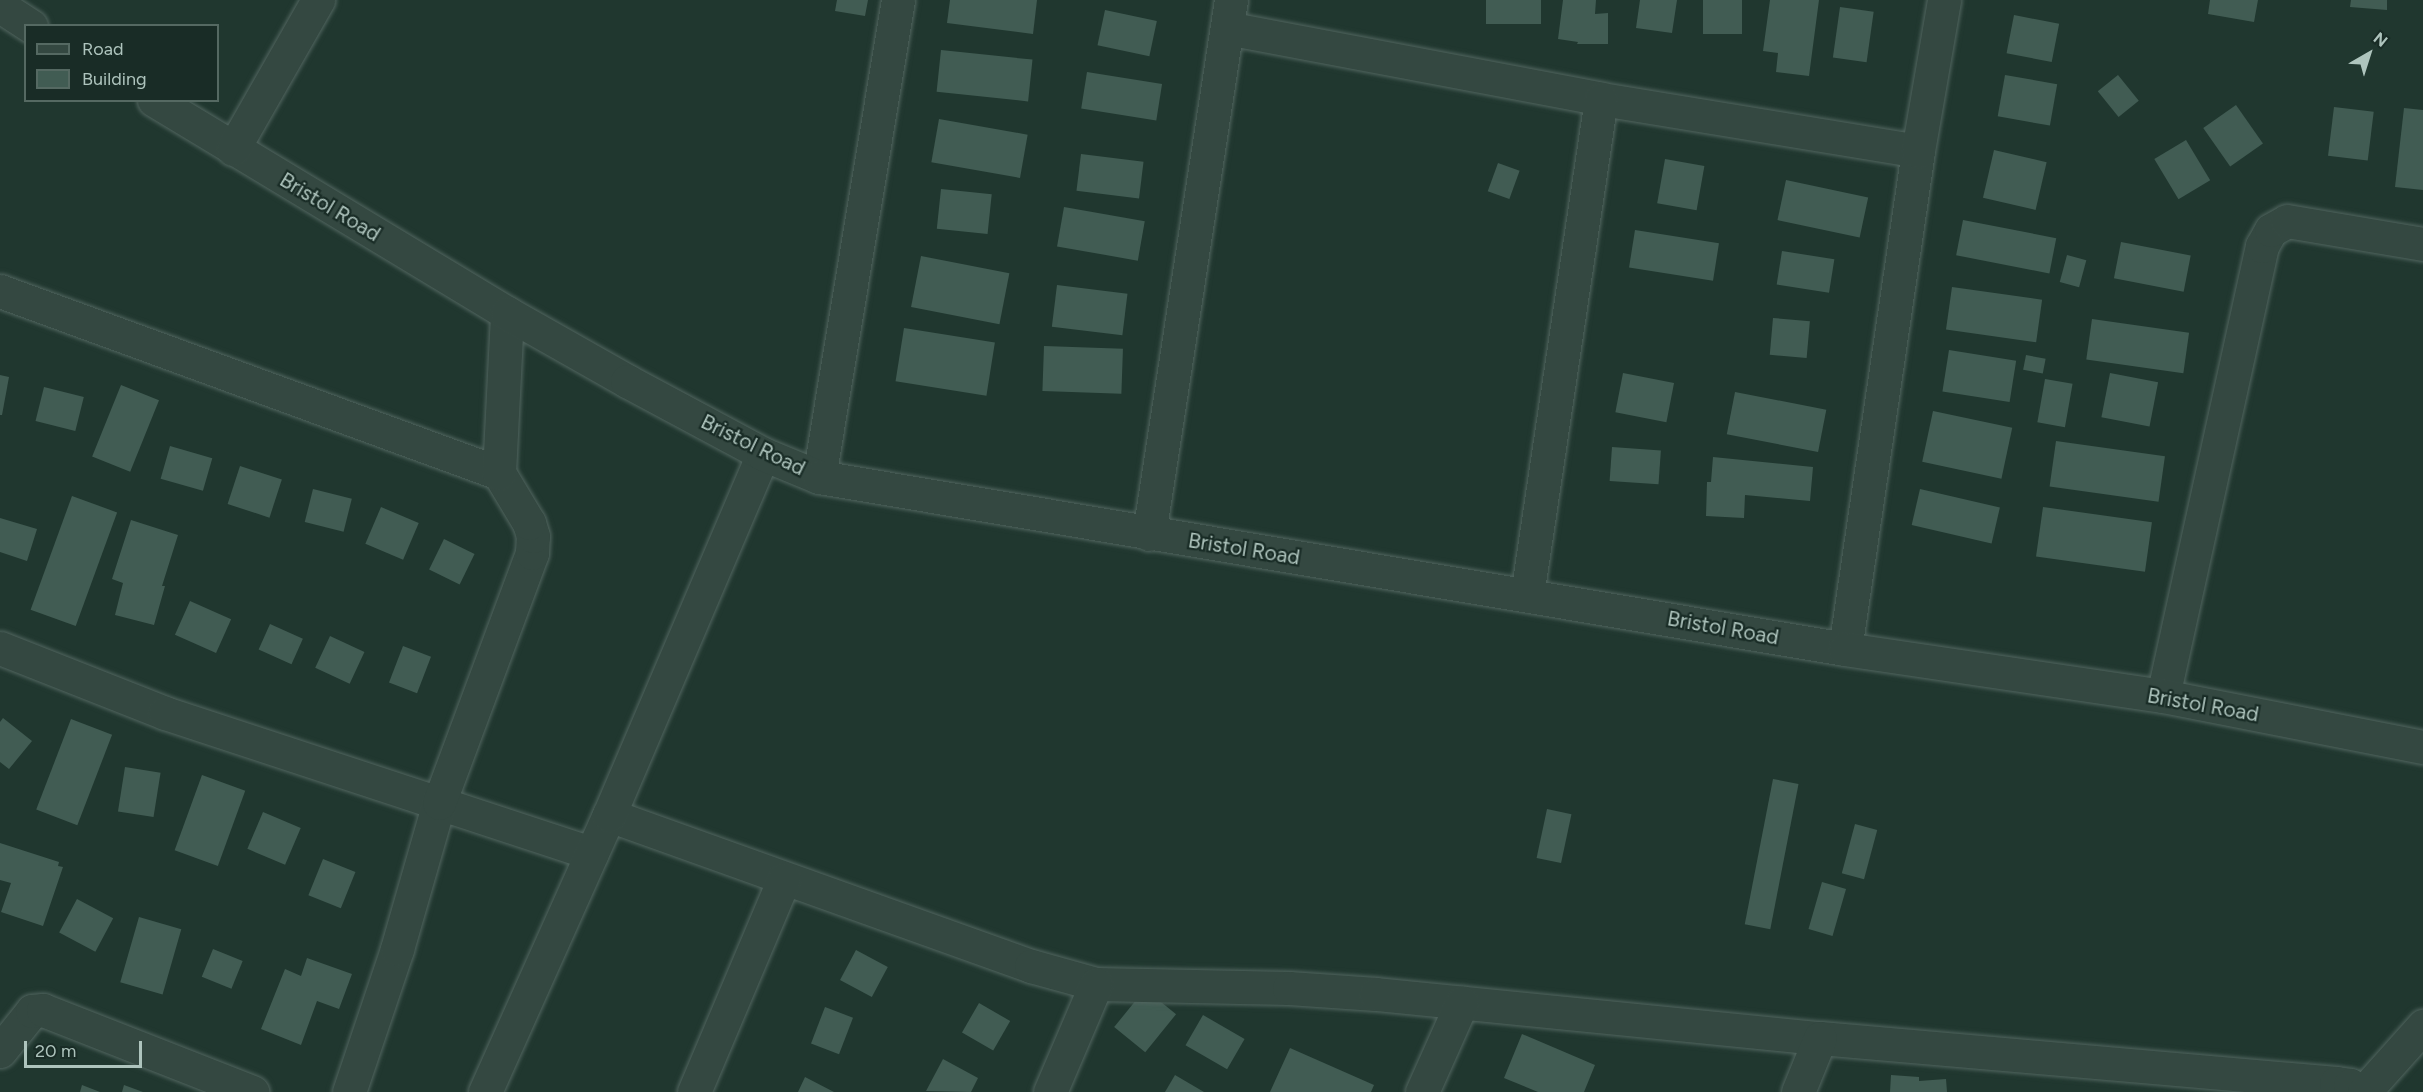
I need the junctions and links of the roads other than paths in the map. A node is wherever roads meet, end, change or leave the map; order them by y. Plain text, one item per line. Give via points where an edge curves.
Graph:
1 (318, 0) edge
2 (898, 0) edge
3 (1944, 0) edge
4 (0, 6) edge
5 (1229, 14) edge
6 (28, 24) edge
7 (1601, 99) junction
8 (157, 102) edge
9 (233, 149) junction
10 (1918, 151) junction
11 (2423, 244) edge
12 (0, 291) edge
13 (507, 313) junction
14 (763, 454) junction
15 (499, 473) junction
16 (819, 477) junction
17 (1149, 534) junction
18 (1527, 595) junction
19 (0, 648) edge
20 (1845, 649) junction
21 (2163, 696) junction
22 (2423, 747) edge
23 (440, 803) junction
24 (609, 815) junction
25 (592, 853) junction
26 (784, 879) junction
27 (1096, 984) junction
28 (1462, 1002) junction
29 (2423, 1026) edge
30 (1820, 1038) junction
31 (0, 1051) edge
32 (252, 1092) edge
33 (349, 1092) edge
34 (484, 1092) edge
35 (694, 1092) edge
36 (1050, 1092) edge
37 (1422, 1092) edge
38 (1798, 1092) edge
39 (2362, 1092) edge

1 - 9 street
2 - 16 street
3 - 10 street
4 - 6 street
5 - 7 street
5 - 17 street
7 - 10 street
7 - 18 street
8 - 9 street, Bristol Road
9 - 13 street, Bristol Road
10 - 20 street
11 - 21 street via 2287,220 2271,230 2262,246
12 - 15 street
13 - 14 street, Bristol Road
13 - 15 street
14 - 16 street, Bristol Road
14 - 24 street
15 - 23 street via 530,523 532,553
16 - 17 street, Bristol Road
17 - 18 street, Bristol Road
18 - 20 street, Bristol Road
19 - 23 street via 165,713
20 - 21 street, Bristol Road
21 - 22 street, Bristol Road
23 - 25 street
23 - 33 street
24 - 25 street
24 - 26 street
25 - 34 street
26 - 27 street via 1032,966
26 - 35 street
27 - 28 street via 1289,988
27 - 36 street
28 - 30 street
28 - 37 street
29 - 39 street
30 - 38 street
30 - 39 street via 2336,1083
31 - 32 street via 32,1011 43,1010

